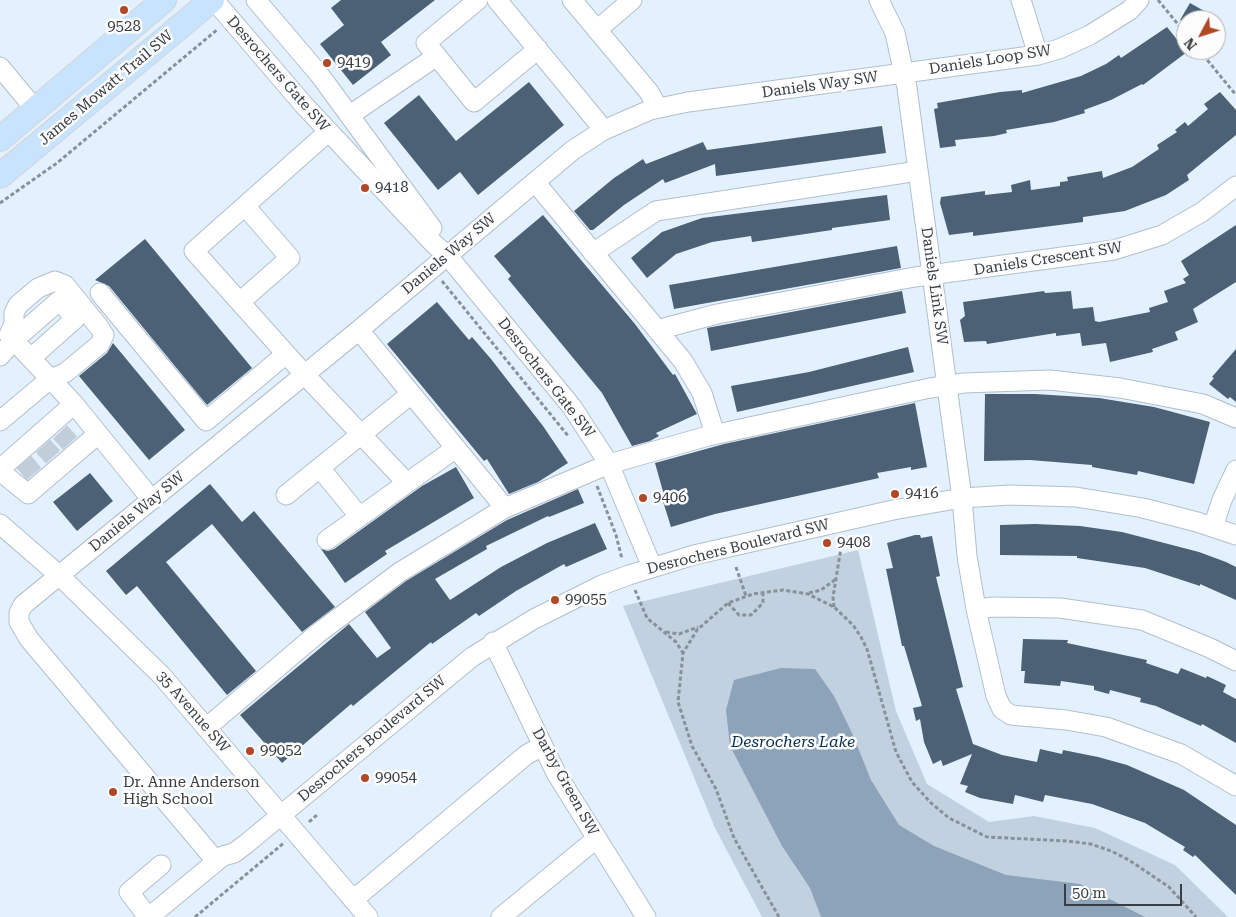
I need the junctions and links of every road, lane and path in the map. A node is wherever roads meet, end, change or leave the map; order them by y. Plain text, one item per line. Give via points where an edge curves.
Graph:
1 (164, 0) edge
2 (213, 0) edge
3 (256, 0) edge
4 (478, 0) edge
5 (497, 0) edge
6 (572, 0) edge
7 (632, 0) edge
8 (879, 0) edge
9 (1021, 0) edge
10 (1140, 0) edge
11 (1158, 0) edge
12 (1176, 22) edge
13 (217, 30) dead end
14 (597, 30) junction
15 (538, 49) junction
16 (1038, 55) junction
17 (437, 56) junction
18 (1207, 60) edge
19 (0, 67) edge
20 (904, 74) junction
21 (1236, 95) edge
22 (35, 108) junction
23 (658, 108) junction
24 (350, 115) junction
25 (604, 130) junction
26 (328, 132) junction
27 (0, 138) edge
28 (918, 171) junction
29 (0, 176) edge
30 (535, 182) junction
31 (1236, 186) edge
32 (0, 203) edge
33 (245, 206) junction
34 (593, 253) junction
35 (447, 255) junction
36 (932, 275) junction
37 (442, 280) dead end
38 (100, 293) dead end
39 (240, 302) junction
40 (359, 330) junction
41 (657, 330) junction
42 (8, 336) edge
43 (286, 354) junction
44 (0, 356) edge
45 (31, 358) junction
46 (305, 375) junction
47 (50, 379) junction
48 (947, 386) junction
49 (411, 394) junction
50 (74, 404) junction
51 (1236, 418) edge
52 (0, 421) edge
53 (98, 434) junction
54 (362, 434) junction
55 (715, 434) junction
56 (65, 437) junction
57 (574, 444) dead end
58 (456, 448) junction
59 (48, 452) junction
60 (609, 464) junction
61 (29, 468) junction
62 (320, 468) junction
63 (0, 470) edge
64 (1236, 470) edge
65 (590, 472) junction
66 (406, 482) junction
67 (286, 495) dead end
68 (962, 498) junction
69 (152, 500) junction
70 (505, 508) junction
71 (359, 516) junction
72 (0, 524) edge
73 (1213, 527) junction
74 (1236, 536) edge
75 (327, 540) dead end
76 (840, 542) dead end
77 (623, 560) dead end
78 (652, 567) junction
79 (736, 567) dead end
80 (60, 576) junction
81 (836, 579) junction
82 (634, 586) dead end
83 (763, 592) junction
84 (808, 594) junction
85 (746, 596) junction
86 (728, 603) junction
87 (834, 607) junction
88 (976, 609) junction
89 (701, 625) junction
90 (663, 632) junction
91 (493, 642) junction
92 (683, 653) junction
93 (1236, 661) edge
94 (206, 728) junction
95 (542, 746) junction
96 (1236, 786) edge
97 (280, 815) junction
98 (596, 839) junction
99 (282, 845) dead end
100 (216, 861) junction
101 (161, 865) dead end
102 (353, 900) junction
103 (510, 914) edge
104 (149, 917) edge
105 (195, 917) edge
106 (368, 917) edge
107 (646, 917) edge
108 (779, 917) edge
109 (1196, 917) edge

1 - 22 main road, James Mowatt Trail SW
2 - 26 street, Desrochers Gate SW
2 - 29 main road, James Mowatt Trail SW
3 - 24 street, Desrochers Gate SW
4 - 17 street via 426,44
5 - 15 street
6 - 14 street
7 - 14 street
8 - 20 street via 895,33
9 - 16 street
10 - 16 street, Daniels Loop SW via 1090,35
11 - 12 path
13 - 32 path via 57,163
14 - 23 street via 649,92
15 - 17 street via 474,102
15 - 25 street
16 - 20 street, Daniels Loop SW
17 - 24 street
18 - 21 path
19 - 22 street
20 - 23 street, Daniels Way SW
20 - 28 street, Daniels Link SW
22 - 27 main road, James Mowatt Trail SW
23 - 25 street, Daniels Way SW
24 - 35 street, Desrochers Gate SW via 441,240
25 - 30 street, Daniels Way SW via 573,150
26 - 33 street
26 - 35 street, Desrochers Gate SW
28 - 34 street via 656,210
28 - 36 street, Daniels Link SW
30 - 34 street
30 - 35 street, Daniels Way SW
31 - 36 street, Daniels Crescent SW via 1182,224 1140,243 1086,256
33 - 39 street via 290,258
33 - 39 street via 194,251
34 - 41 street
35 - 40 street, Daniels Way SW
35 - 60 street, Desrochers Gate SW via 572,407
36 - 41 street, Daniels Crescent SW via 717,314
36 - 48 street, Daniels Link SW
37 - 57 path
38 - 43 street via 206,421
39 - 43 street
40 - 46 street, Daniels Way SW
40 - 49 street
41 - 55 street via 683,361 702,394
42 - 44 street
42 - 45 street
42 - 45 street via 60,300 75,319
42 - 47 street via 18,305 46,283 55,281 65,285 104,335 100,344 65,373
43 - 46 street
45 - 47 street
46 - 54 street
46 - 69 street, Daniels Way SW
47 - 50 street
47 - 52 street
48 - 51 street via 1050,380 1120,388 1203,404
48 - 55 street
48 - 68 street, Daniels Link SW
49 - 54 street
49 - 58 street
50 - 53 street
50 - 56 street
53 - 56 street
53 - 69 street
54 - 62 street
54 - 66 street
55 - 60 street
56 - 59 street
56 - 59 street
58 - 66 street
58 - 70 street
59 - 61 street
59 - 61 street
60 - 65 street
60 - 78 street, Desrochers Gate SW
61 - 63 street
61 - 63 street via 28,494
62 - 67 street
62 - 71 street
64 - 73 street
65 - 70 street
65 - 77 path
66 - 71 street
68 - 73 street, Desrochers Boulevard SW via 1010,495 1076,497 1143,508
68 - 78 street, Desrochers Boulevard SW via 894,510
68 - 88 street, Daniels Link SW
69 - 80 street, Daniels Way SW
70 - 94 street via 400,572 317,634
71 - 75 street
72 - 80 street, 35 Avenue SW
73 - 74 street, Desrochers Boulevard SW
76 - 81 path
78 - 91 street, Desrochers Boulevard SW via 602,585
79 - 85 path
80 - 94 street, 35 Avenue SW via 162,676
80 - 100 street, Daniels Way SW via 23,605 19,612 23,630
81 - 84 path via 821,590
81 - 87 path
82 - 90 path via 644,612
83 - 84 path via 783,590
83 - 85 path
83 - 86 path via 762,603 751,615 739,615
84 - 87 path
85 - 86 path
86 - 89 path
87 - 109 path via 853,625 864,643 896,752 912,782 931,803 949,818 987,837 1067,841 1111,851 1169,887
88 - 93 street via 1060,608 1142,620
88 - 96 street, Daniels Link SW via 996,696 1007,712 1026,718 1106,727 1137,737 1181,754
89 - 90 path via 679,634
89 - 92 path
90 - 92 path via 676,642
91 - 95 street, Darby Green SW
91 - 97 street, Desrochers Boulevard SW via 428,691
92 - 108 path via 678,702 685,730 716,789 734,838
94 - 97 street, 35 Avenue SW
95 - 98 street, Darby Green SW
95 - 102 street
97 - 100 street, Desrochers Boulevard SW via 246,844
97 - 102 street, 35 Avenue SW
98 - 103 street
98 - 107 street, Darby Green SW
99 - 105 path
100 - 104 street, Desrochers Boulevard SW
101 - 104 street via 129,892
102 - 106 street, 35 Avenue SW

